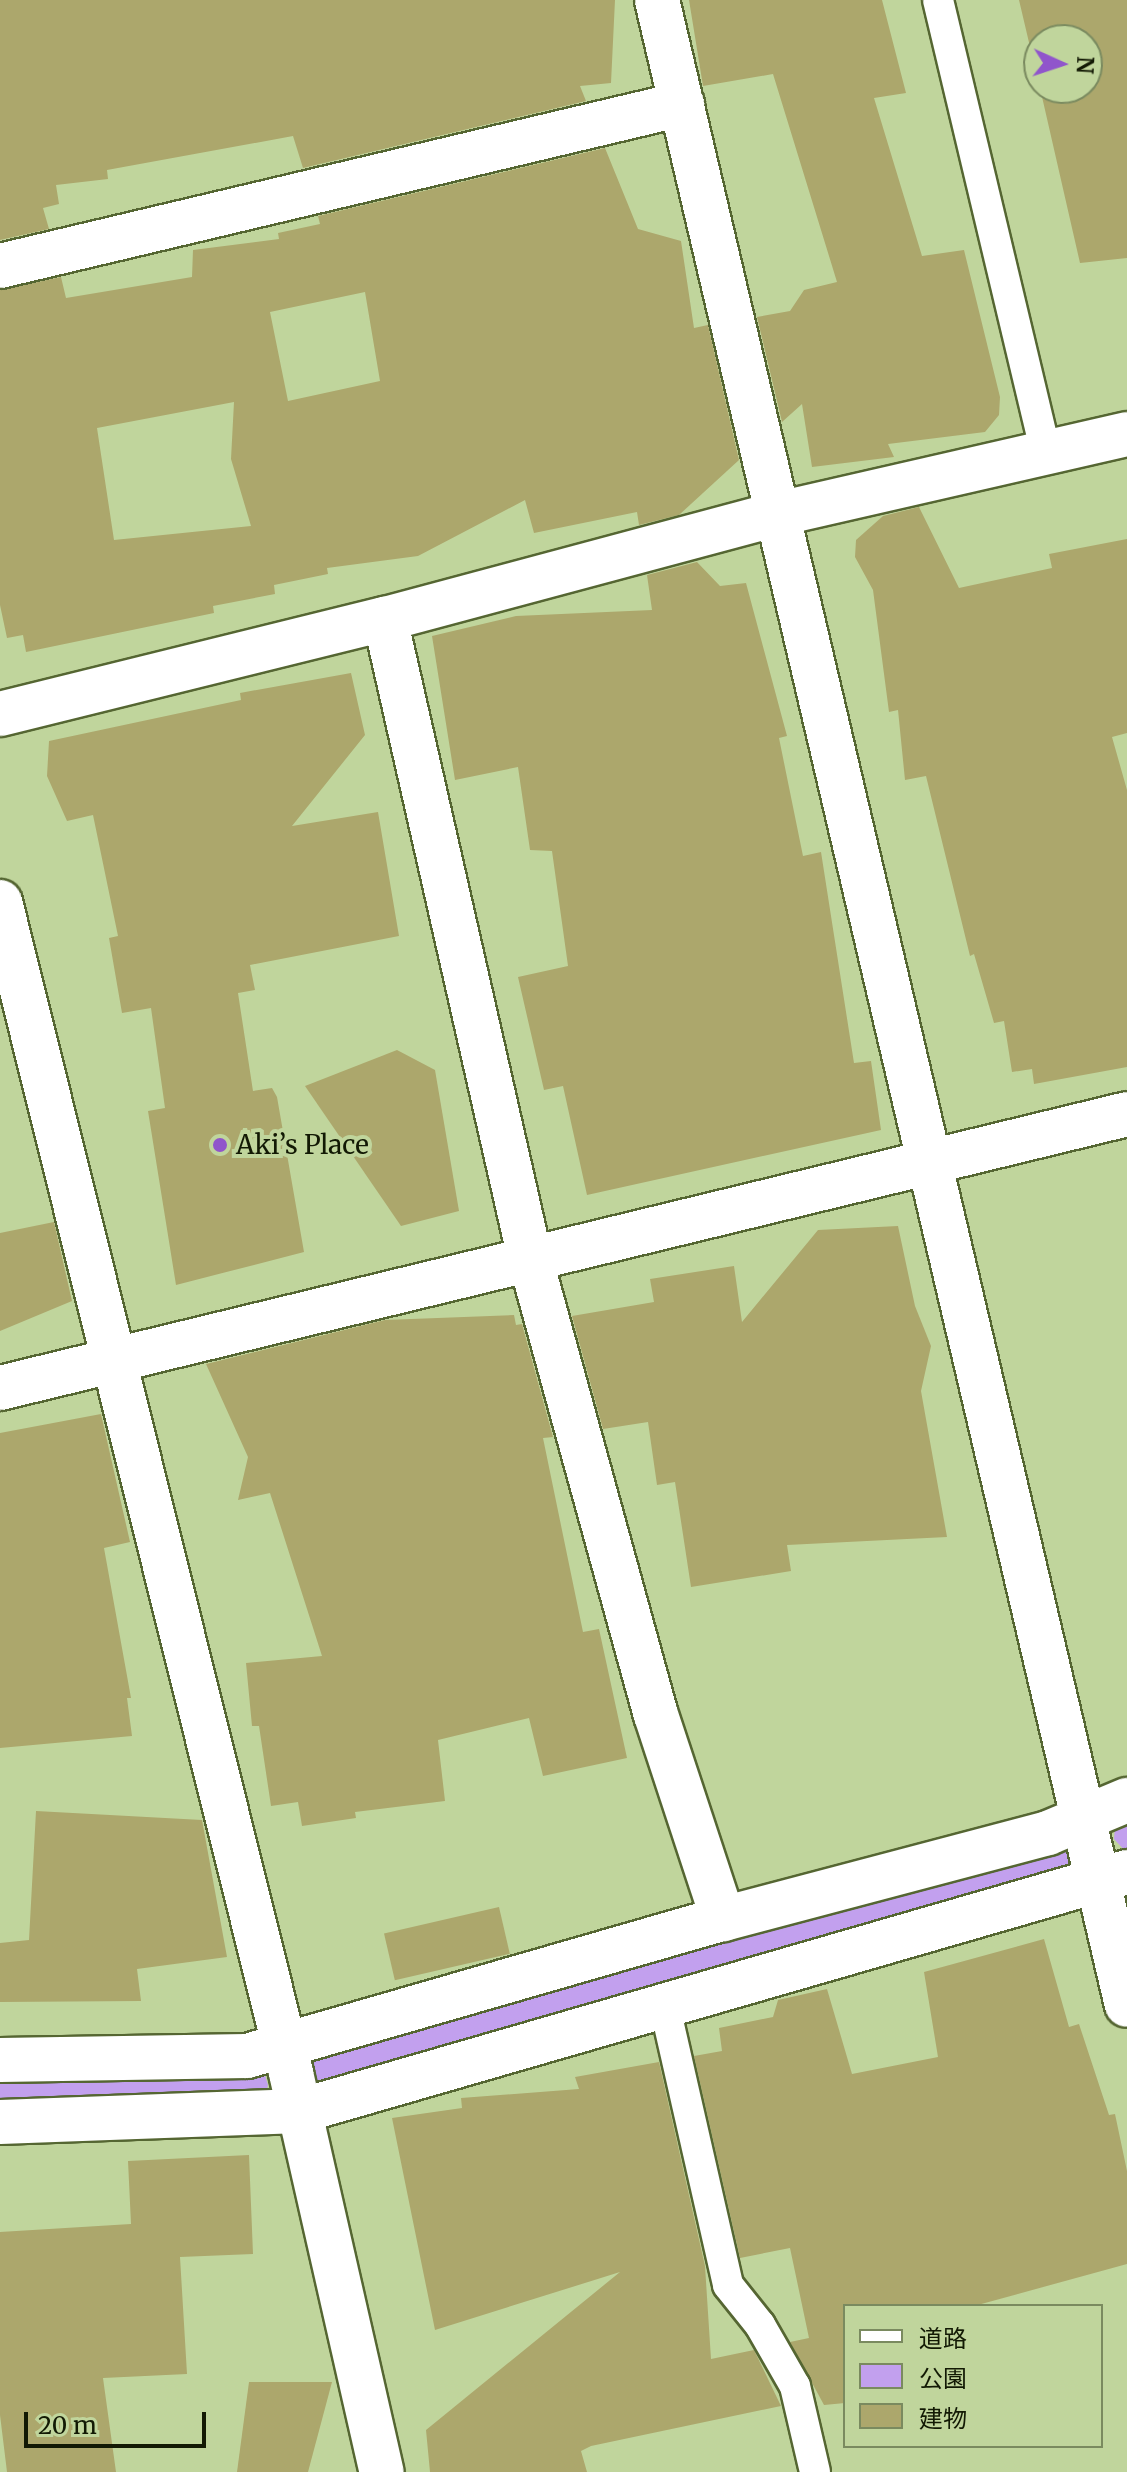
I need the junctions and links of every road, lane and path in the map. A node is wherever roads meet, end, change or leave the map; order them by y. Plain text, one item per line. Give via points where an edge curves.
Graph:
1 (657, 0) edge
2 (938, 0) edge
3 (682, 104) junction
4 (0, 266) edge
5 (1127, 434) edge
6 (1046, 455) junction
7 (778, 514) junction
8 (385, 619) junction
9 (0, 714) edge
10 (0, 902) edge
11 (1127, 1114) edge
12 (930, 1164) junction
13 (530, 1258) junction
14 (113, 1358) junction
15 (0, 1388) edge
16 (1127, 1800) edge
17 (1084, 1818) junction
18 (1113, 1877) edge
19 (723, 1919) junction
20 (664, 2003) junction
21 (1127, 2005) edge
22 (283, 2046) junction
23 (0, 2060) edge
24 (300, 2111) junction
25 (0, 2122) edge
26 (382, 2472) edge
27 (815, 2472) edge

1 - 3 street
2 - 6 lane
3 - 4 street
3 - 7 street
5 - 6 street
6 - 7 street
7 - 8 street
7 - 12 street
8 - 9 street
8 - 13 street
10 - 14 street
11 - 12 street
12 - 13 street
12 - 17 street
13 - 14 street
13 - 19 street via 656,1715
14 - 15 street
14 - 22 street
16 - 17 street
17 - 18 street
17 - 19 street via 1048,1833
18 - 20 street
18 - 21 street
19 - 22 street
20 - 24 street
20 - 27 lane via 728,2285 760,2325 795,2386
22 - 23 street via 247,2056
22 - 24 street
24 - 25 street
24 - 26 street

